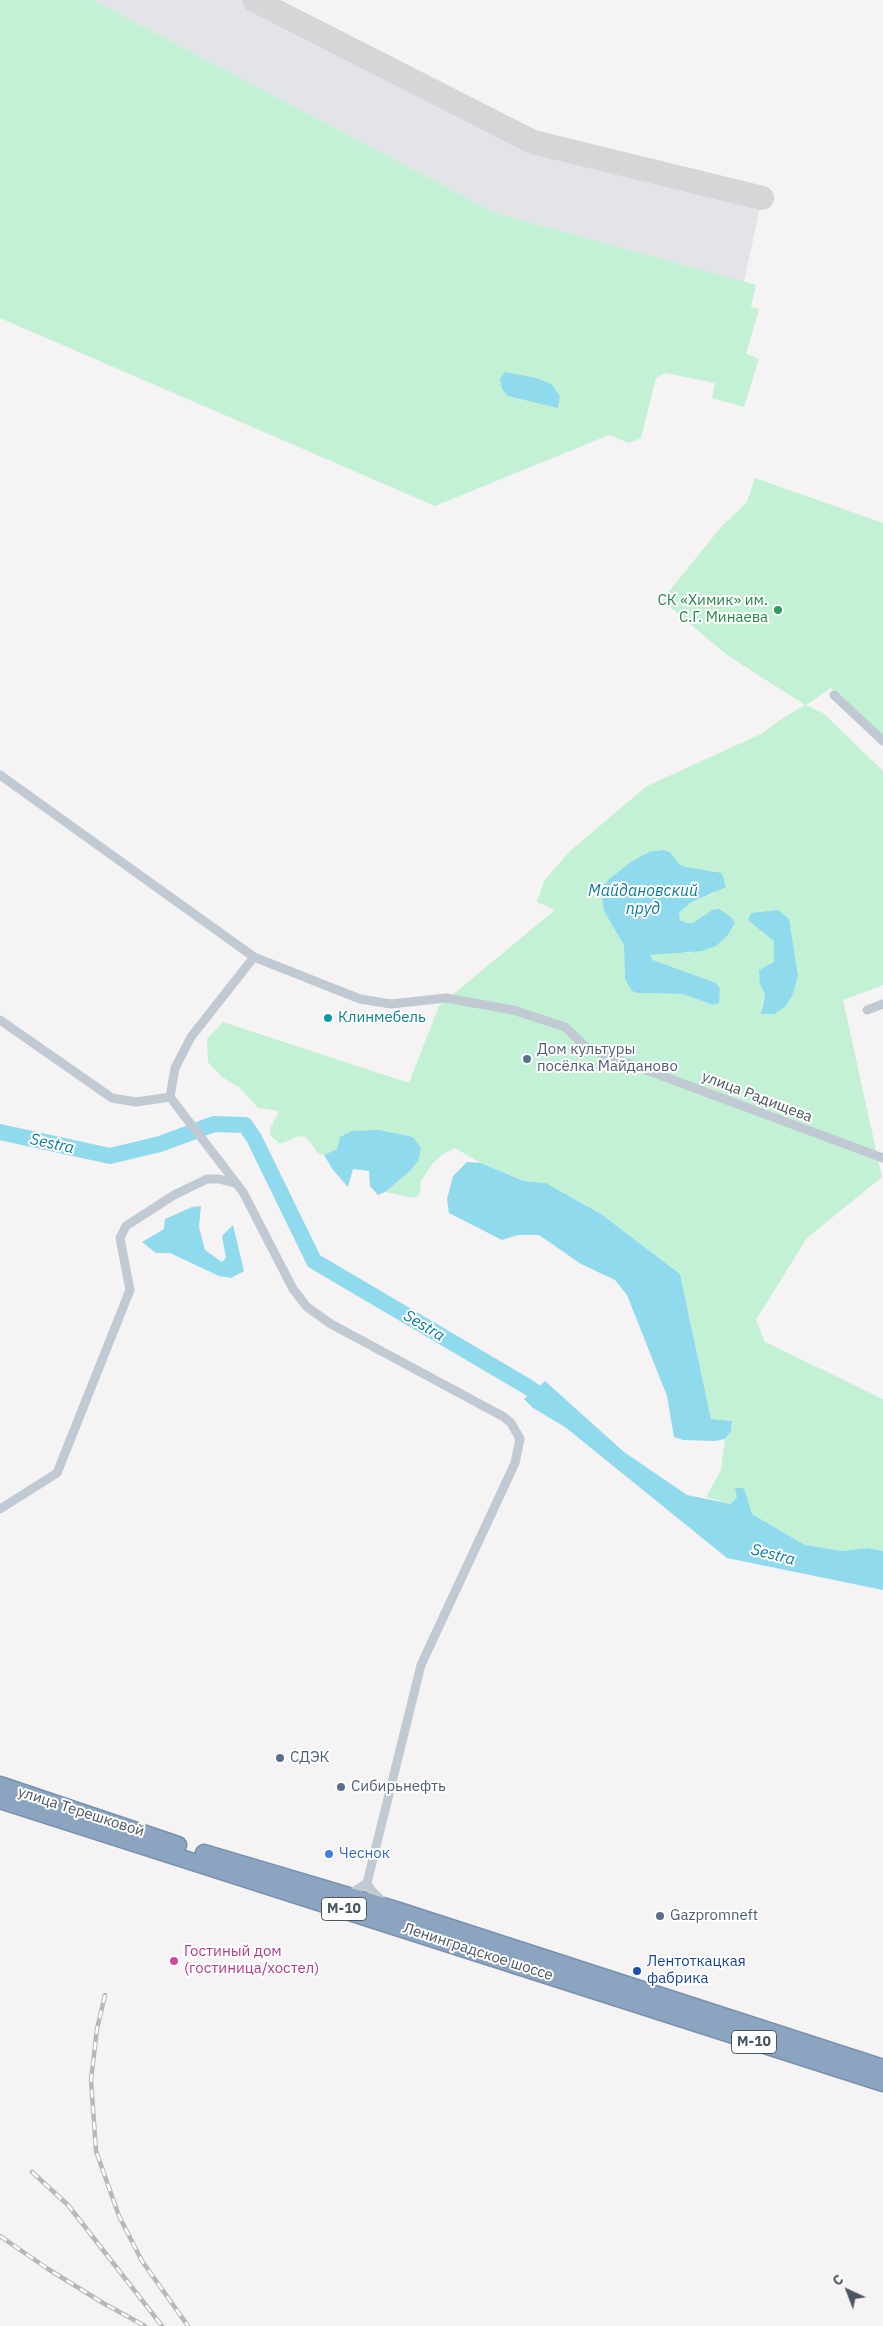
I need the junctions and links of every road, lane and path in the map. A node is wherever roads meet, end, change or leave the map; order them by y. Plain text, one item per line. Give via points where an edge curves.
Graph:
1 (834, 695) dead end
2 (883, 742) edge
3 (0, 775) edge
4 (254, 957) junction
5 (883, 1004) edge
6 (867, 1010) dead end
7 (0, 1020) edge
8 (170, 1097) junction
9 (883, 1158) edge
10 (234, 1181) junction
11 (0, 1509) edge
12 (0, 1786) edge
13 (0, 1800) edge
14 (73, 1824) joint
15 (163, 1840) joint
16 (367, 1883) junction
17 (340, 1894) junction
18 (393, 1909) junction
19 (883, 2068) edge
20 (883, 2083) edge

1 - 2 street
3 - 4 street, улица Радищева
4 - 8 street via 191,1037 175,1068
4 - 9 street, улица Радищева via 360,998 391,1004 446,998 514,1010 565,1027 587,1048
5 - 6 street
7 - 8 street via 112,1098 136,1102
8 - 10 street
10 - 11 street via 207,1179 126,1226 120,1238 130,1290 57,1473
10 - 16 street via 243,1192 293,1289 307,1307 331,1324 504,1417 512,1423 520,1439 514,1463 421,1665
12 - 15 highway, улица Терешковой / М-10
13 - 14 highway, улица Терешковой / М-10
14 - 20 highway, Ленинградское шоссе / М-10
15 - 17 highway, Ленинградское шоссе / М-10
16 - 17 street via 353,1892
16 - 18 street via 378,1899
17 - 18 highway, Ленинградское шоссе / М-10
18 - 19 highway, Ленинградское шоссе / М-10

